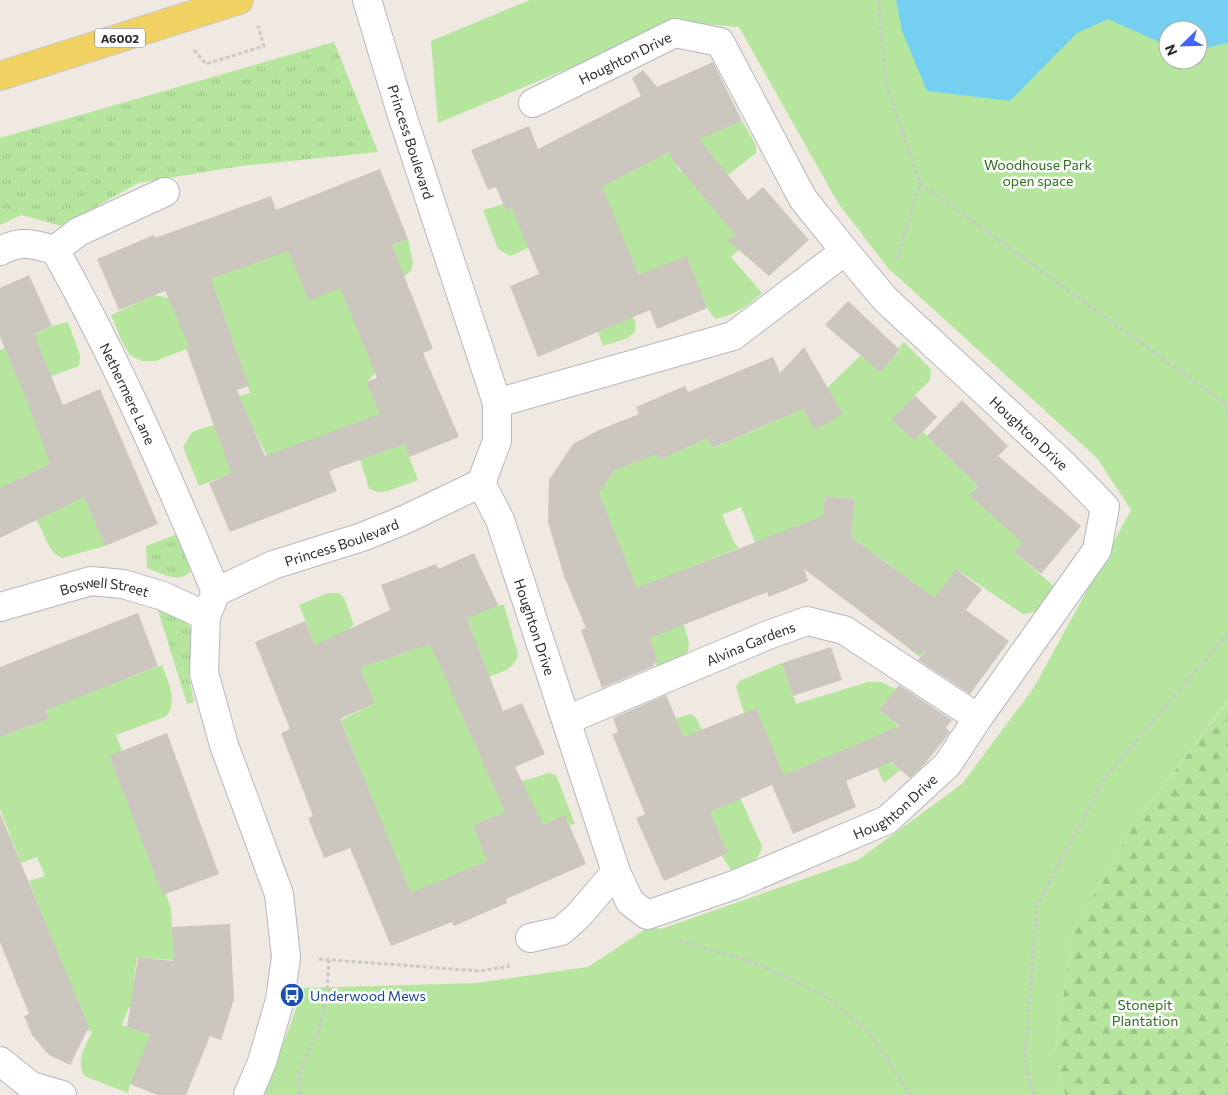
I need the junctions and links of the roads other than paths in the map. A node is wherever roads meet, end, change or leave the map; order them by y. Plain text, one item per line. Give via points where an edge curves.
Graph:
1 (239, 0) edge
2 (367, 0) edge
3 (0, 76) edge
4 (533, 103) dead end
5 (165, 192) dead end
6 (55, 250) junction
7 (0, 251) edge
8 (845, 251) junction
9 (497, 402) junction
10 (481, 483) junction
11 (211, 604) junction
12 (0, 607) edge
13 (978, 718) junction
14 (567, 720) junction
15 (616, 872) junction
16 (530, 938) dead end
17 (0, 1061) edge
18 (62, 1095) edge
19 (248, 1095) edge

1 - 3 main road, A6002
2 - 9 street, Princess Boulevard
4 - 8 street, Houghton Drive via 675,33 720,42 803,200
5 - 6 street via 78,232
6 - 7 street via 34,244 14,244
6 - 11 street, Nethermere Lane via 91,315 152,440
8 - 9 street via 733,336
8 - 13 street, Houghton Drive via 885,299 1105,507 1097,550
9 - 10 street, Princess Boulevard via 498,441
10 - 11 street, Princess Boulevard via 362,537 273,565
10 - 14 street, Houghton Drive via 500,520
11 - 12 street, Boswell Street via 163,596 123,584 91,581
11 - 19 street via 204,673 224,745 279,894 286,957 280,1000 262,1062
13 - 14 street, Alvina Gardens via 844,630 807,621
13 - 15 street, Houghton Drive via 948,765 887,820 734,885 647,915 630,902
14 - 15 street, Houghton Drive
15 - 16 street via 561,931
17 - 18 street via 31,1086

